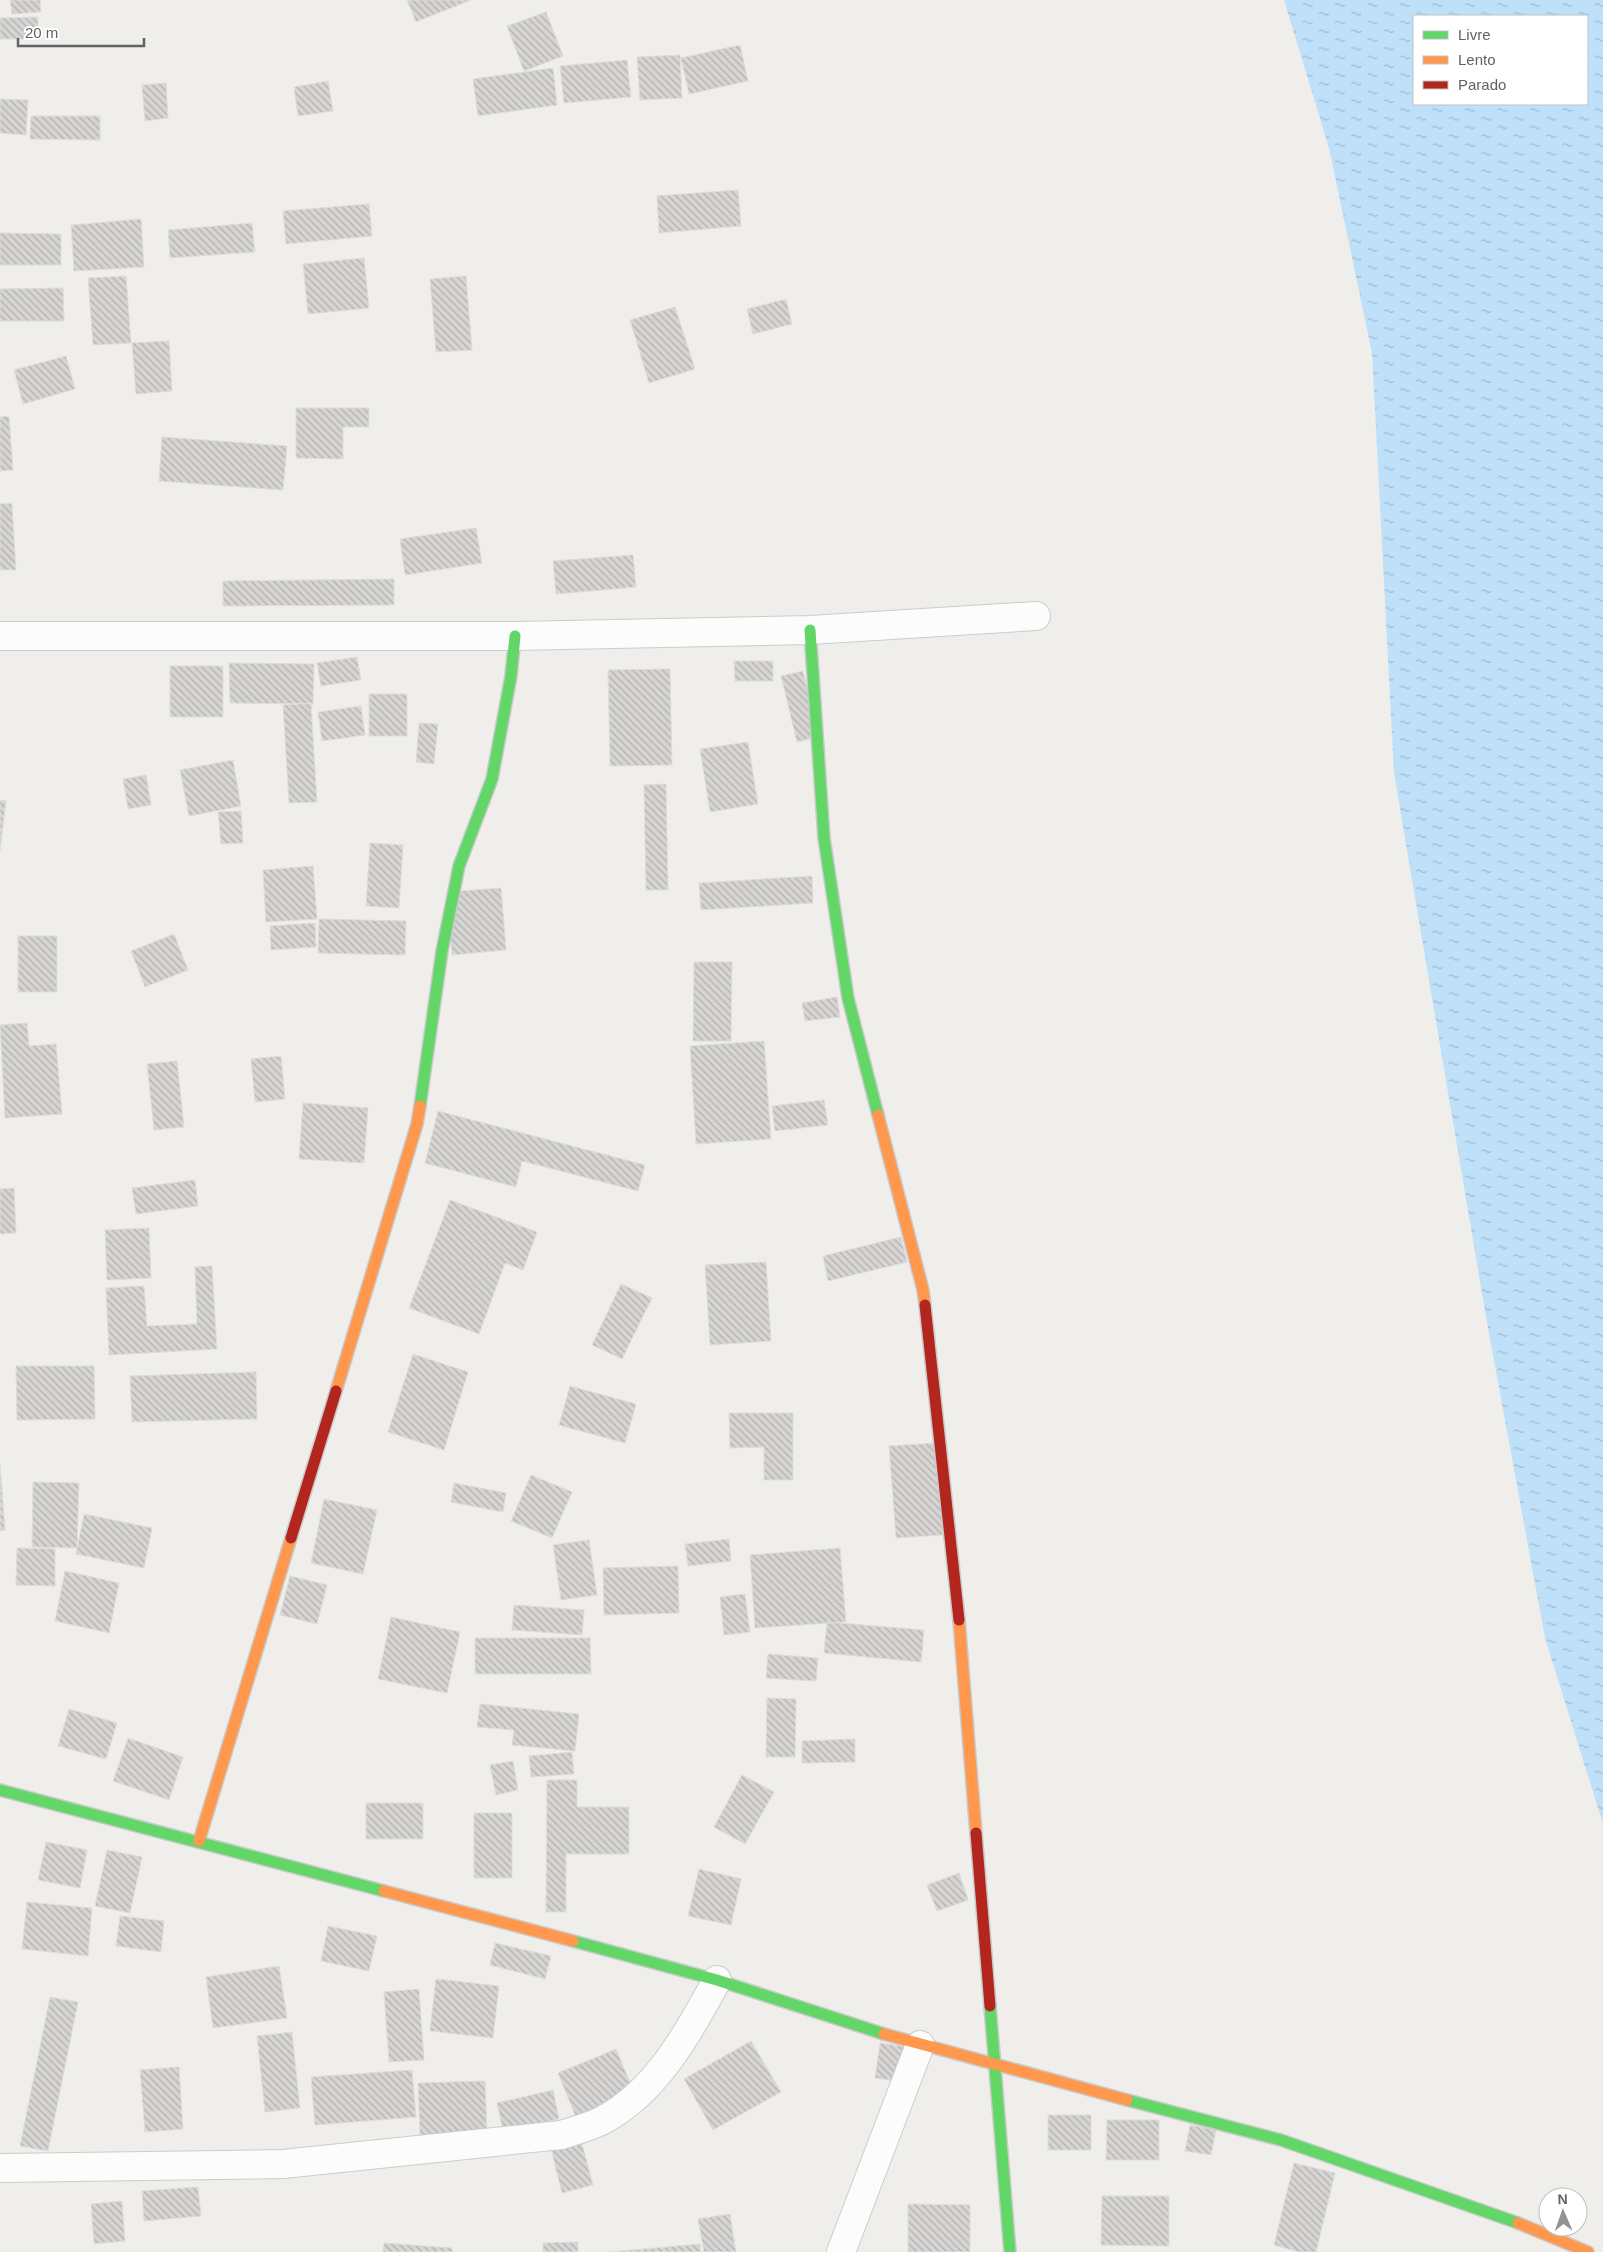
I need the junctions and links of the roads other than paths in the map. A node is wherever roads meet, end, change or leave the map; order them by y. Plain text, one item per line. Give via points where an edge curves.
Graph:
1 (1036, 616) dead end
2 (810, 630) junction
3 (0, 636) edge
4 (515, 636) junction
5 (0, 1790) edge
6 (198, 1841) junction
7 (717, 1980) junction
8 (920, 2045) junction
9 (994, 2065) junction
10 (0, 2168) edge
11 (841, 2252) edge
12 (1010, 2252) edge
13 (1588, 2252) edge

1 - 2 street
2 - 4 street
2 - 9 street via 824,838 848,998 923,1290 955,1571
3 - 4 street
4 - 6 street via 492,779 459,866 442,951 417,1124
5 - 6 street
6 - 7 street
7 - 8 street
7 - 10 street via 689,2032 644,2091 601,2121 561,2135 283,2164
8 - 9 street
8 - 11 street
9 - 12 street
9 - 13 street via 1281,2140 1492,2213

